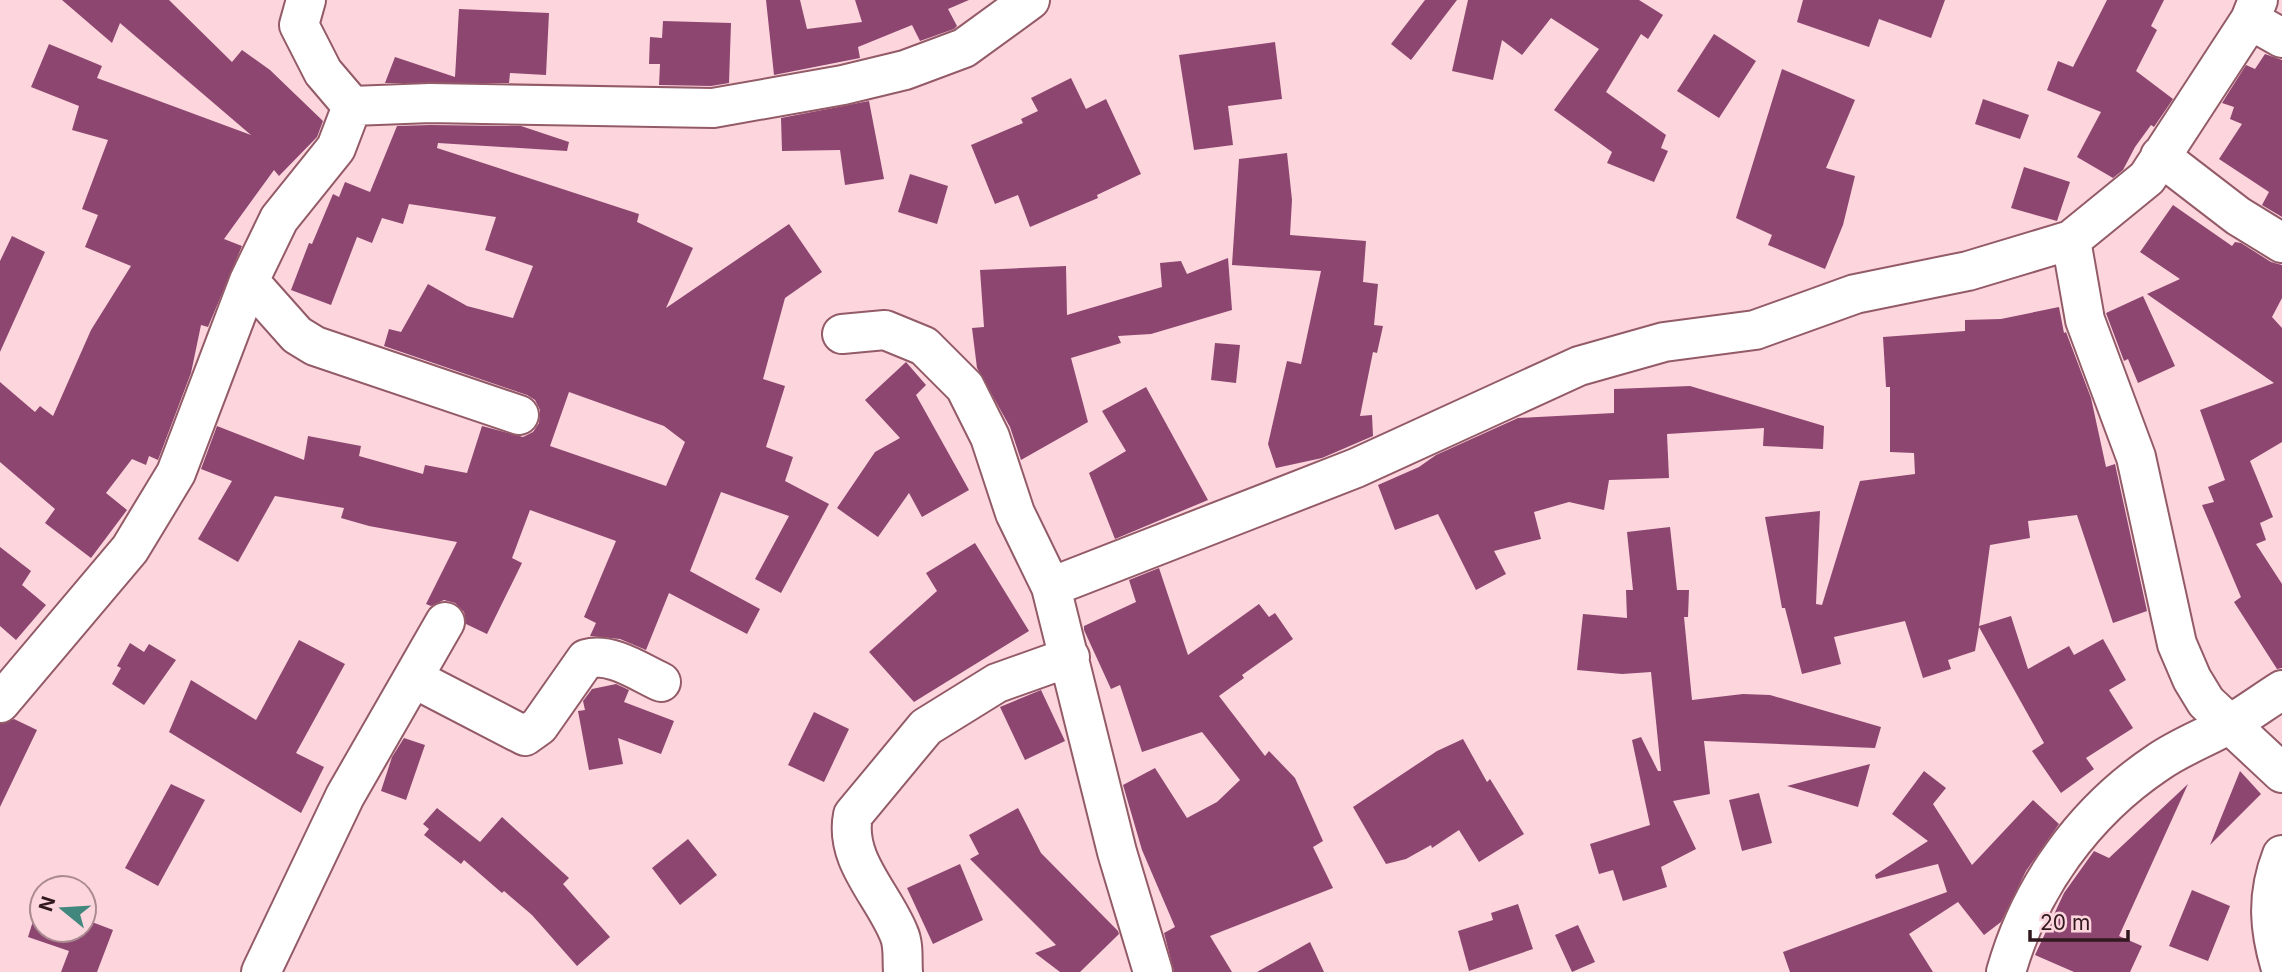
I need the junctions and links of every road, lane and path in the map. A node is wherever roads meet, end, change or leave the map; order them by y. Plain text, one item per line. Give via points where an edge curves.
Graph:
1 (306, 0) edge
2 (1030, 0) edge
3 (2263, 19) edge
4 (352, 106) junction
5 (2160, 156) junction
6 (2071, 240) junction
7 (2282, 243) edge
8 (249, 281) junction
9 (842, 334) dead end
10 (519, 415) dead end
11 (1051, 587) junction
12 (446, 622) dead end
13 (1070, 657) junction
14 (415, 679) junction
15 (661, 682) dead end
16 (2282, 690) edge
17 (0, 703) edge
18 (2231, 723) junction
19 (2282, 773) edge
20 (2282, 855) edge
21 (261, 972) edge
22 (903, 972) edge
23 (1153, 972) edge
24 (2006, 972) edge
25 (2282, 972) edge

1 - 4 street via 299,24 323,72
2 - 4 street via 964,48 905,71 713,108
3 - 5 street
4 - 8 street via 336,148 279,219
5 - 6 street via 2147,178
5 - 7 street via 2238,216
6 - 11 street via 1968,271 1855,294 1755,330 1664,342 1579,366 1356,468
6 - 18 street via 2085,320 2137,457 2177,644 2206,702
8 - 10 street via 298,335 314,346
8 - 17 street via 176,473 130,549
9 - 11 street via 885,330 924,346 965,387 990,437 1015,513
11 - 13 street
12 - 14 street
13 - 22 street via 997,683 926,727 853,815 849,833 854,851 900,936
13 - 23 street via 1117,852
14 - 15 street via 524,736 539,726 586,659 596,656 615,661
14 - 21 street via 345,796
16 - 18 street
18 - 19 street
18 - 24 street via 2154,764 2071,842 2035,897
20 - 25 street via 2270,900 2271,936

